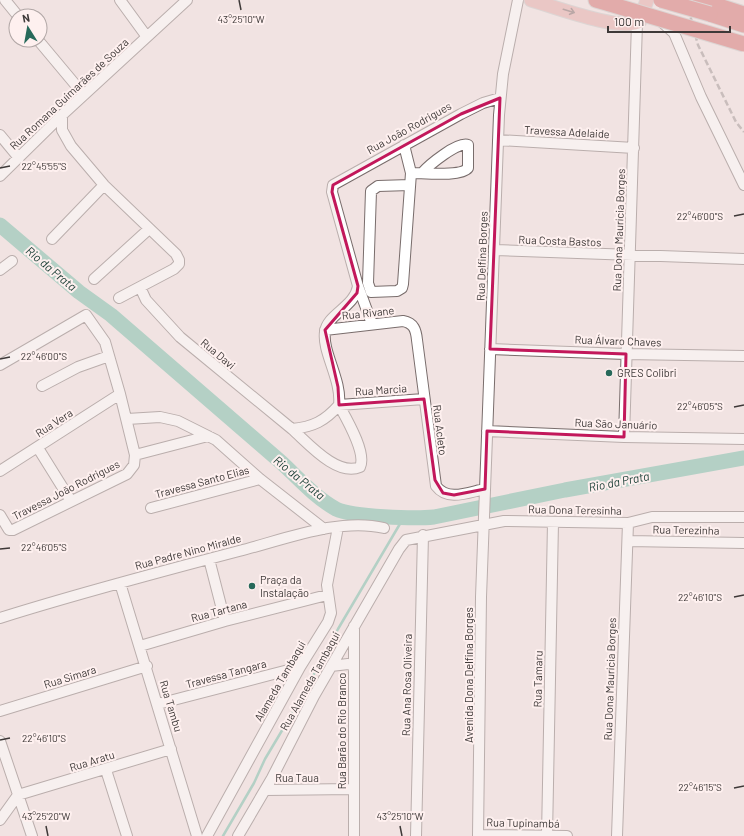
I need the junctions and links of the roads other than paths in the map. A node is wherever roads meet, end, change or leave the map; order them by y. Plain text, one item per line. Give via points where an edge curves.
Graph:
1 (5, 0) edge
2 (120, 0) edge
3 (187, 0) edge
4 (518, 0) edge
5 (531, 0) edge
6 (661, 0) edge
7 (603, 2) edge
8 (646, 5) edge
9 (705, 5) edge
10 (12, 8) edge
11 (744, 14) edge
12 (637, 23) junction
13 (744, 25) edge
14 (151, 33) junction
15 (744, 44) edge
16 (45, 48) edge
17 (84, 95) junction
18 (500, 98) junction
19 (62, 115) junction
20 (0, 135) edge
21 (498, 140) junction
22 (404, 145) junction
23 (634, 148) junction
24 (19, 158) junction
25 (417, 173) junction
26 (0, 176) edge
27 (104, 184) junction
28 (744, 184) edge
29 (410, 185) junction
30 (149, 229) junction
31 (52, 239) dead end
32 (495, 250) junction
33 (630, 256) junction
34 (744, 258) edge
35 (12, 261) dead end
36 (0, 270) edge
37 (94, 279) dead end
38 (358, 286) junction
39 (140, 287) junction
40 (119, 298) dead end
41 (372, 324) junction
42 (412, 325) joint
43 (325, 330) junction
44 (490, 349) junction
45 (626, 354) junction
46 (109, 356) junction
47 (744, 356) edge
48 (0, 365) edge
49 (42, 386) dead end
50 (120, 394) junction
51 (424, 399) junction
52 (339, 405) junction
53 (127, 419) junction
54 (292, 429) junction
55 (487, 432) junction
56 (208, 436) junction
57 (624, 437) junction
58 (744, 439) edge
59 (38, 448) junction
60 (135, 455) junction
61 (0, 471) edge
62 (260, 479) junction
63 (485, 493) junction
64 (72, 501) junction
65 (151, 508) dead end
66 (0, 515) edge
67 (744, 517) edge
68 (485, 520) junction
69 (553, 522) junction
70 (628, 523) junction
71 (338, 527) junction
72 (384, 528) dead end
73 (324, 529) junction
74 (423, 535) junction
75 (406, 540) joint
76 (628, 541) junction
77 (744, 543) edge
78 (209, 559) junction
79 (120, 583) junction
80 (327, 595) junction
81 (0, 618) edge
82 (225, 621) junction
83 (354, 625) junction
84 (140, 646) junction
85 (147, 666) junction
86 (332, 666) junction
87 (354, 666) junction
88 (300, 667) junction
89 (158, 704) junction
90 (0, 711) edge
91 (0, 741) edge
92 (171, 749) junction
93 (106, 770) junction
94 (354, 789) junction
95 (265, 790) junction
96 (18, 795) junction
97 (0, 820) edge
98 (478, 835) edge
99 (32, 836) edge
100 (127, 836) edge
101 (197, 836) edge
102 (207, 836) edge
103 (238, 836) edge
104 (354, 836) edge
105 (416, 836) edge
106 (547, 836) edge
107 (567, 836) edge
108 (617, 836) edge

1 - 10 street
2 - 14 street
3 - 14 street, Rua Romana Guimarães de Souza
4 - 18 street, Rua Delfina Borges
5 -> 12 main road via 594,19 620,24
6 - 9 highway, bridge
7 - 15 highway, bridge
8 - 12 main road via 642,19
8 - 28 street via 674,33 701,97
9 - 11 highway
9 - 13 highway
12 - 23 street, Rua Dona Maurícia Borges
14 - 17 street, Rua Romana Guimarães de Souza
16 - 17 street
17 - 19 street, Rua Romana Guimarães de Souza
18 - 21 street, Rua Delfina Borges
18 - 22 street, Rua João Rodrigues via 474,107
19 - 24 street, Rua Romana Guimarães de Souza
19 - 27 street via 62,126 67,141
20 - 24 street
21 - 23 street, Travessa Adelaide
21 - 32 street, Rua Delfina Borges
22 - 25 street
22 - 38 street, Rua João Rodrigues via 333,185 332,192
23 - 33 street, Rua Dona Maurícia Borges
24 - 26 street, Rua Romana Guimarães de Souza
25 - 25 street via 466,171 468,145 460,145
25 - 29 street
27 - 30 street
27 - 31 street
29 - 29 street via 402,288 397,291 371,292 368,283 371,191 373,187 378,186
30 - 37 street
30 - 39 street via 176,254 180,262 174,269
32 - 33 street, Rua Costa Bastos
32 - 44 street, Rua Delfina Borges
33 - 34 street, Rua Costa Bastos
33 - 45 street, Rua Dona Maurícia Borges
35 - 36 street
38 - 41 street
38 - 43 street via 355,296 329,322
39 - 40 street
39 - 54 street, Rua Davi via 146,300 180,337
41 - 42 street, Rua Rivane via 403,321
41 - 43 street, Rua Rivane
42 - 51 street, Rua Acleto via 416,331
43 - 52 street, Rua Davi via 325,340 338,387
44 - 45 street, Rua Álvaro Chaves
44 - 55 street, Rua Delfina Borges
45 - 47 street, Rua Álvaro Chaves
45 - 57 street, Rua Dona Maurícia Borges
46 - 48 street via 100,333 86,315
46 - 49 street via 78,367
46 - 50 street
50 - 53 street
50 - 59 street, Rua Vera
51 - 52 street, Rua Marcia
51 - 63 street, Rua Acleto via 436,486 447,495
52 - 54 street via 321,422
52 - 54 street, Rua Davi via 358,444 362,463 360,467 356,469 336,466
53 - 56 street via 160,417 178,421
53 - 60 street
55 - 57 street, Rua Sāo Januário
55 - 63 street, Rua Delfina Borges
56 - 60 street
56 - 62 street via 226,448
57 - 58 street, Rua Sāo Januário
59 - 61 street, Rua Vera
59 - 64 street
60 - 64 street, Travessa Joāo Rodrigues via 134,465 127,474
62 - 65 street, Travessa Santo Elias
62 - 73 street
63 - 68 street, Rua Delfina Borges
64 - 66 street, Travessa Joāo Rodrigues via 14,530 9,530
67 - 70 street, Rua Dona Teresinha via 652,517
68 - 69 street, Rua Dona Teresinha
68 - 74 street, Rua Dona Teresinha
68 - 98 street, Avenida Dona Delfina Borges via 481,597
69 - 70 street, Rua Dona Teresinha
69 - 106 street, Rua Tamaru
70 - 76 street, Rua Dona Maurícia Borges
71 - 72 street, Rua Padre Nino Miralde via 369,525
71 - 73 street, Rua Padre Nino Miralde
71 - 80 street, Alameda Tambaqui
73 - 78 street, Rua Padre Nino Miralde
74 - 75 street, Rua Dona Teresinha
74 - 105 street, Rua Ana Rosa Oliveira
75 - 83 street, Rua Alameda Tambaqui
76 - 77 street, Rua Terezinha
76 - 108 street, Rua Dona Maurícia Borges
78 - 79 street, Rua Padre Nino Miralde
78 - 82 street
79 - 81 street, Rua Padre Nino Miralde
79 - 84 street, Rua Tambu
80 - 82 street, Rua Tartana
80 - 88 street, Alameda Tambaqui via 331,614
82 - 84 street, Rua Tartana
83 - 86 street, Rua Alameda Tambaqui
83 - 87 street, Rua Barão do Rio Branco
84 - 85 street, Rua Tambu
85 - 89 street, Rua Tambu
85 - 90 street, Rua Simara
86 - 87 street
86 - 95 street, Rua Alameda Tambaqui
87 - 94 street, Rua Barão do Rio Branco
88 - 89 street, Travessa Tangara
88 - 102 street, Alameda Tambaqui
89 - 92 street, Rua Tambu
91 - 96 street
92 - 93 street, Rua Aratu
92 - 101 street, Rua Tambu
93 - 96 street, Rua Aratu
93 - 100 street
94 - 95 street, Rua Taua
94 - 104 street, Rua Barão do Rio Branco
95 - 103 street, Rua Alameda Tambaqui
96 - 97 street
96 - 99 street
98 - 106 street, Rua Tupinambá
106 - 107 street, Rua Tupinambá

